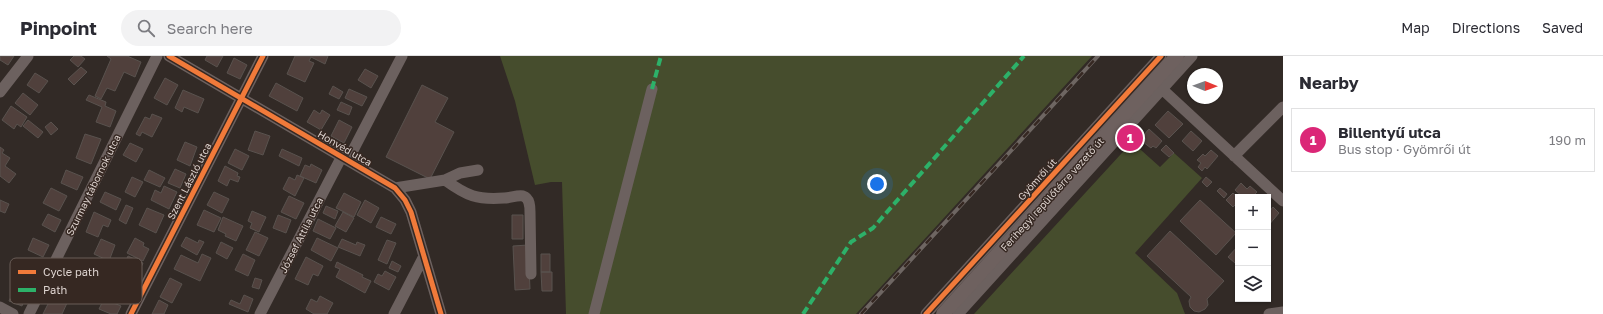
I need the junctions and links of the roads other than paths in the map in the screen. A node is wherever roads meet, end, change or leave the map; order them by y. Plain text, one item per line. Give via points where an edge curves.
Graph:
1 (28, 56) edge
2 (157, 56) edge
3 (169, 56) edge
4 (263, 56) edge
5 (402, 56) edge
6 (1160, 56) edge
7 (1177, 56) edge
8 (1192, 56) edge
9 (652, 89) dead end
10 (1162, 89) junction
11 (0, 92) edge
12 (242, 98) junction
13 (1283, 107) edge
14 (1234, 156) junction
15 (345, 158) junction
16 (478, 170) dead end
17 (445, 180) junction
18 (394, 188) junction
19 (1283, 202) edge
20 (424, 256) junction
21 (57, 258) edge
22 (532, 274) dead end
23 (142, 293) edge
24 (34, 304) edge
25 (136, 304) edge
26 (0, 307) edge
27 (1283, 312) edge
28 (13, 314) edge
29 (29, 314) edge
30 (131, 314) edge
31 (260, 314) edge
32 (394, 314) edge
33 (440, 314) edge
34 (594, 314) edge
35 (926, 314) edge
36 (943, 314) edge
37 (958, 314) edge
38 (1269, 314) edge

1 - 11 street
2 - 21 street, Szurmay tábornok utca
3 - 12 street, Honvéd utca
4 - 12 street, Szent László utca
5 - 15 street, József Attila utca
6 - 35 street, Gyömrői út
7 - 36 main road, Ferihegyi repülőtérre vezető út
8 - 10 street
9 - 34 street
10 - 14 street
10 - 37 street
12 - 15 street, Honvéd utca
12 - 23 street, Szent László utca
13 - 14 street
14 - 19 street
15 - 18 street, Honvéd utca
15 - 31 street, József Attila utca
16 - 17 street via 460,173
17 - 18 street
17 - 22 street via 476,198 527,198 530,212
18 - 20 street, Honvéd utca via 405,200 411,212
20 - 32 street
20 - 33 street, Honvéd utca
24 - 29 street, Szurmay tábornok utca
25 - 30 street, Szent László utca
26 - 28 street
27 - 38 street

